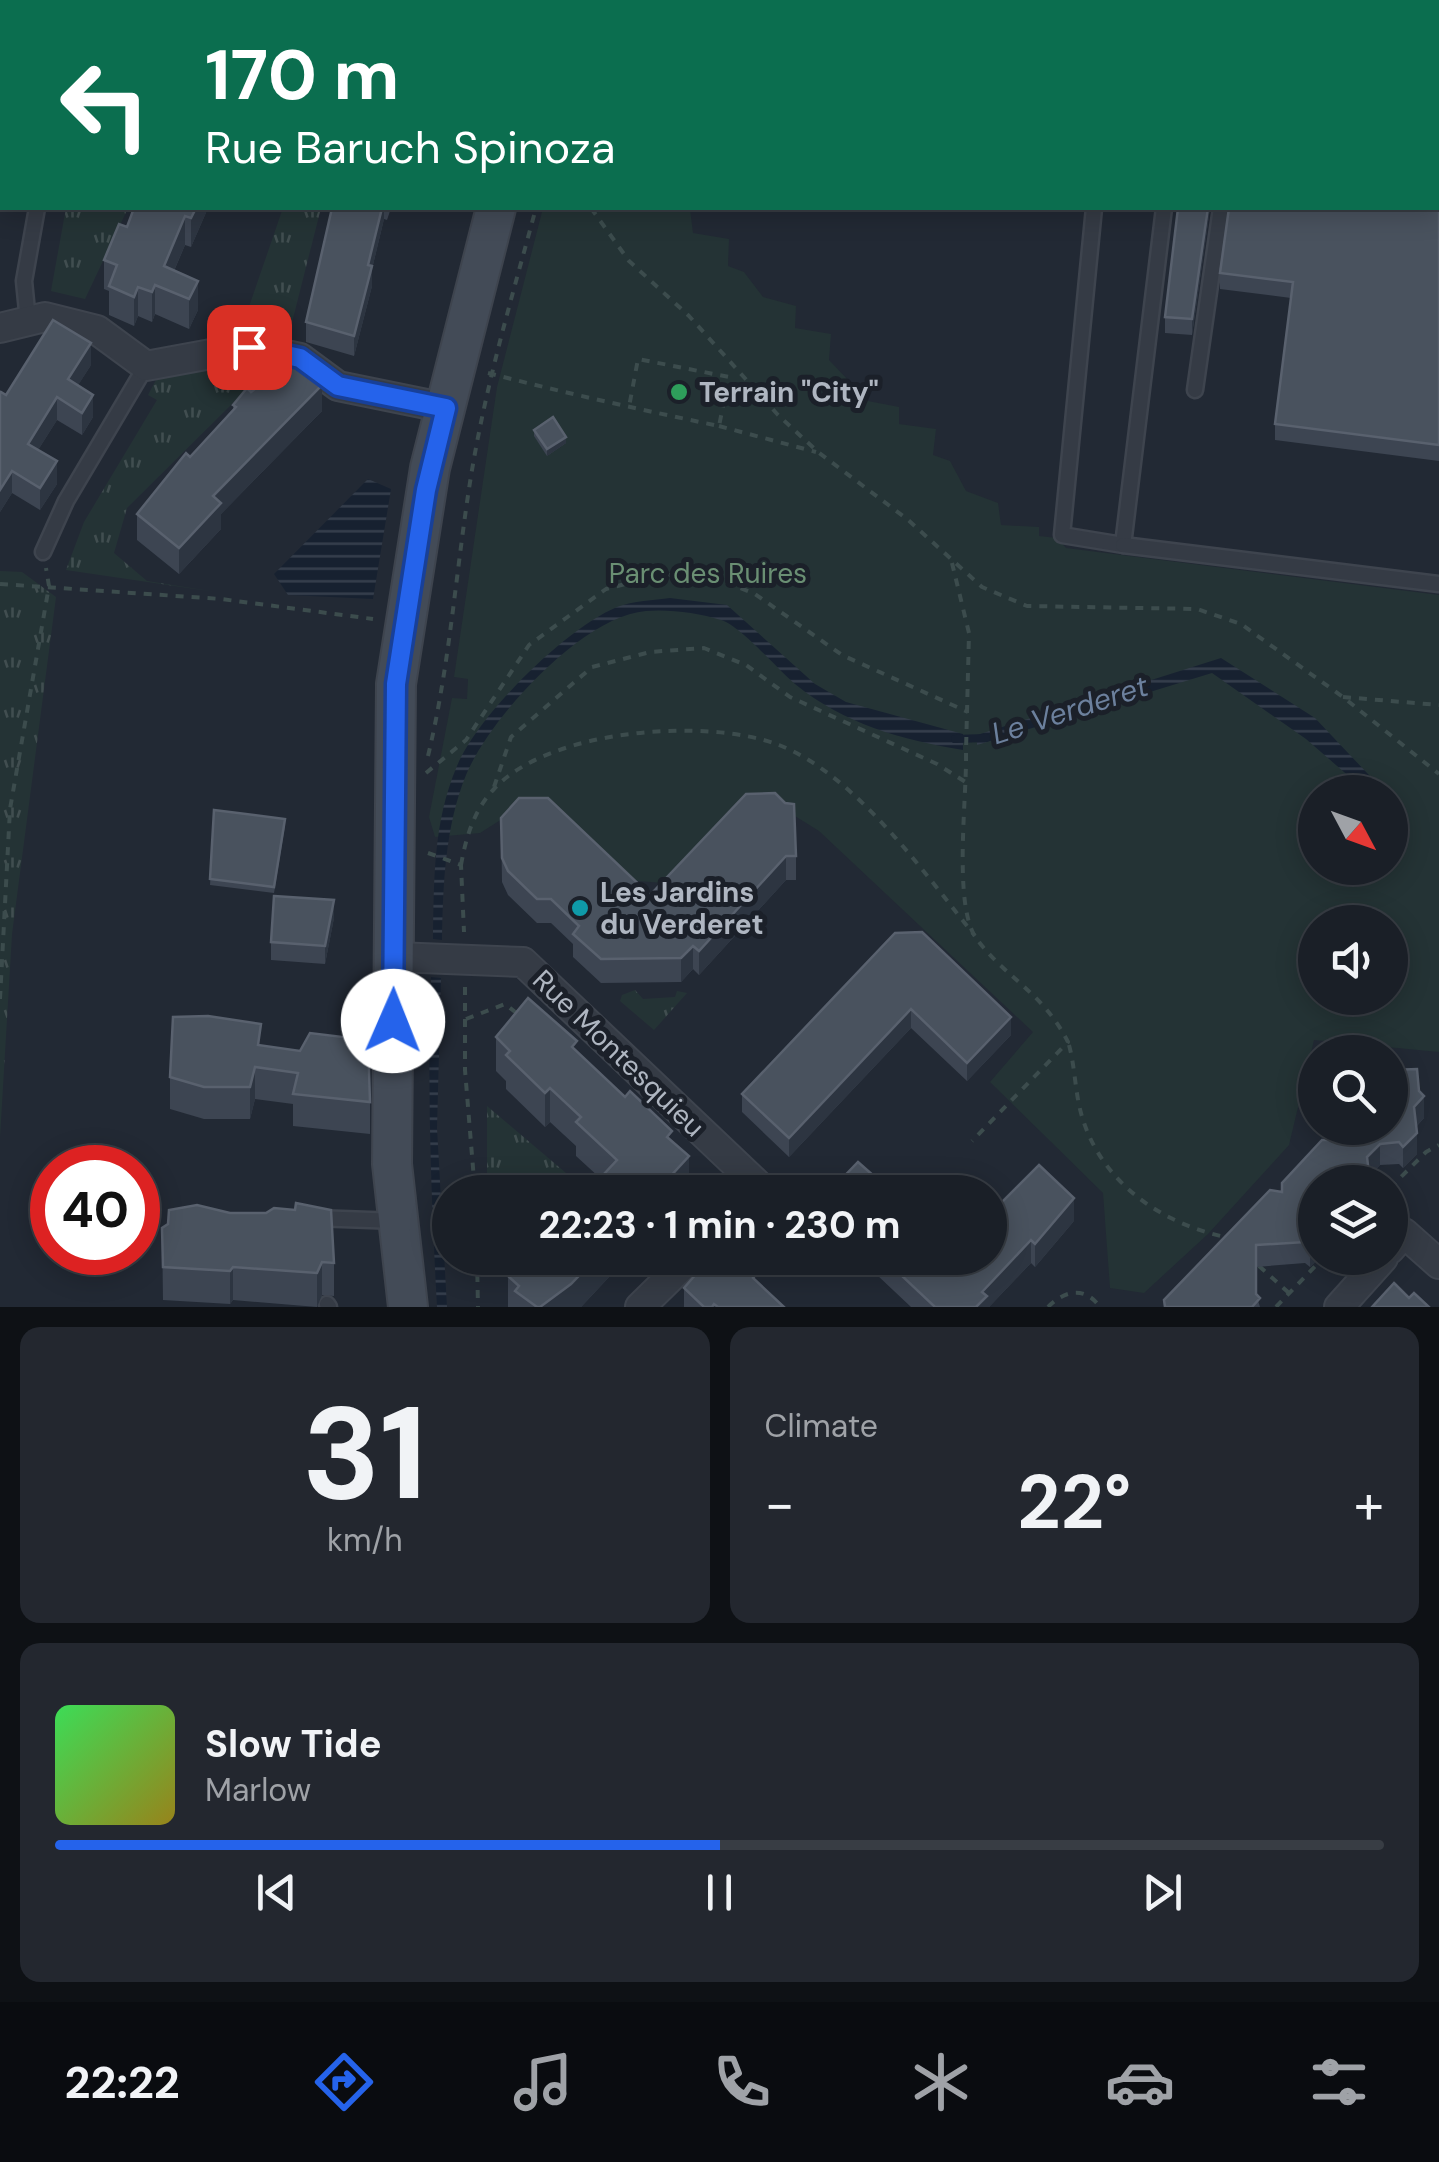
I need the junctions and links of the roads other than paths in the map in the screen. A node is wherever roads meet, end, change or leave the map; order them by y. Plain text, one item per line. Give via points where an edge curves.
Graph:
1 (37, 210) edge
2 (496, 210) edge
3 (1094, 210) edge
4 (1164, 210) edge
5 (1221, 210) edge
6 (28, 321) junction
7 (0, 328) edge
8 (146, 366) junction
9 (1195, 390) dead end
10 (446, 408) junction
11 (1123, 544) junction
12 (43, 552) road end
13 (1439, 584) edge
14 (407, 957) junction
15 (747, 1175) edge
16 (301, 1217) edge
17 (398, 1222) junction
18 (1408, 1247) edge
19 (1439, 1264) edge
20 (673, 1275) edge
21 (1368, 1275) edge
22 (408, 1307) edge
23 (640, 1307) edge
24 (1339, 1307) edge

1 - 6 lane via 24,282
2 - 10 street
3 - 11 lane via 1062,535
4 - 11 lane
5 - 9 lane
6 - 7 street
6 - 8 street via 44,317 98,330
8 - 10 street via 249,347 300,358 338,386
8 - 12 lane
10 - 14 street via 426,490 396,684
11 - 13 lane
14 - 15 street, Rue Montesquieu via 524,962
14 - 17 street via 392,1164
16 - 17 lane
17 - 22 street
18 - 19 street
20 - 23 street
21 - 24 street

